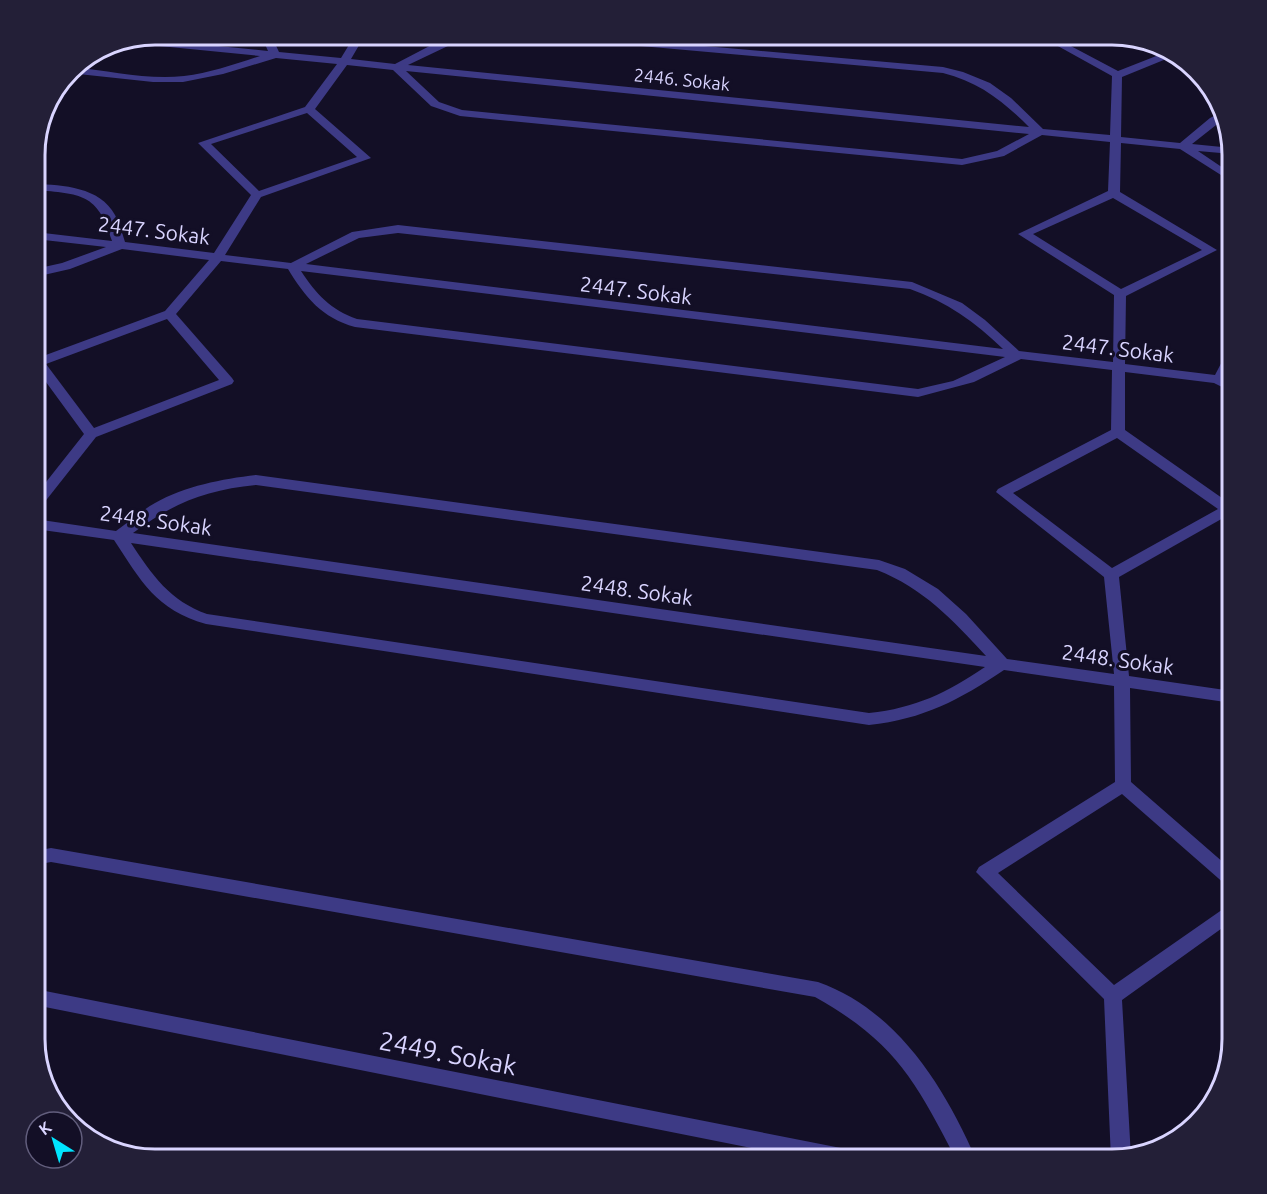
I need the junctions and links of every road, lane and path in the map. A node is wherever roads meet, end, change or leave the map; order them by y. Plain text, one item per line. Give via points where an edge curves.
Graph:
1 (178, 45) edge
2 (271, 45) edge
3 (354, 45) edge
4 (439, 45) edge
5 (663, 45) edge
6 (1062, 45) edge
7 (275, 55) junction
8 (1162, 57) edge
9 (344, 62) junction
10 (396, 67) junction
11 (84, 71) edge
12 (1117, 75) junction
13 (309, 109) junction
14 (1216, 120) edge
15 (1040, 132) junction
16 (1116, 140) junction
17 (1183, 146) junction
18 (1222, 150) edge
19 (1222, 172) edge
20 (45, 188) edge
21 (1114, 193) junction
22 (257, 195) junction
23 (45, 236) edge
24 (120, 246) junction
25 (217, 258) junction
26 (292, 267) junction
27 (45, 271) edge
28 (1120, 294) junction
29 (169, 314) junction
30 (1017, 356) junction
31 (45, 359) edge
32 (1120, 368) junction
33 (45, 372) edge
34 (1222, 381) edge
35 (1118, 432) junction
36 (91, 434) junction
37 (45, 492) edge
38 (1222, 505) edge
39 (1222, 512) edge
40 (45, 525) edge
41 (119, 536) junction
42 (1111, 575) junction
43 (1002, 663) junction
44 (1122, 680) junction
45 (1222, 695) edge
46 (1123, 785) junction
47 (45, 856) edge
48 (1222, 871) edge
49 (1222, 919) edge
50 (1113, 996) junction
51 (45, 999) edge
52 (1120, 1148) edge
53 (801, 1149) edge
54 (961, 1149) edge

1 - 7 street, 2446. Sokak
2 - 7 street
3 - 9 street
4 - 10 street
5 - 15 street via 943,70 990,86
6 - 12 street
7 - 9 street, 2446. Sokak
7 - 11 street via 183,79
8 - 12 street
9 - 10 street, 2446. Sokak
9 - 13 street
10 - 15 street, 2446. Sokak
10 - 15 street via 435,104 476,115 962,162 1000,154
12 - 16 street
13 - 22 street via 203,143
13 - 22 street via 365,158
14 - 17 street
15 - 16 street, 2446. Sokak
16 - 17 street, 2446. Sokak
16 - 21 street
17 - 18 street, 2446. Sokak
17 - 19 street
20 - 24 street via 79,193 100,205 108,214
21 - 28 street via 1024,234
21 - 28 street via 1211,250
22 - 25 street
23 - 24 street, 2447. Sokak
24 - 25 street, 2447. Sokak
24 - 27 street
25 - 26 street, 2447. Sokak
25 - 29 street
26 - 30 street, 2447. Sokak
26 - 30 street via 356,235 398,229 912,286 968,310
26 - 30 street via 320,307 355,323 906,392 952,387
28 - 32 street
29 - 31 street
29 - 36 street via 227,381
30 - 32 street, 2447. Sokak
32 - 34 street, 2447. Sokak
32 - 35 street
33 - 36 street
35 - 38 street
35 - 42 street via 1004,492
36 - 37 street
39 - 42 street
40 - 41 street, 2448. Sokak
41 - 43 street, 2448. Sokak
41 - 43 street via 163,505 184,496 223,484 256,480 879,565 933,591
41 - 43 street via 161,598 206,619 869,719 936,705
42 - 44 street
43 - 44 street, 2448. Sokak
44 - 45 street, 2448. Sokak
44 - 46 street
46 - 48 street
46 - 50 street via 985,872
47 - 54 street via 818,990 873,1021 901,1047 924,1078
49 - 50 street
50 - 52 street
51 - 53 street, 2449. Sokak

